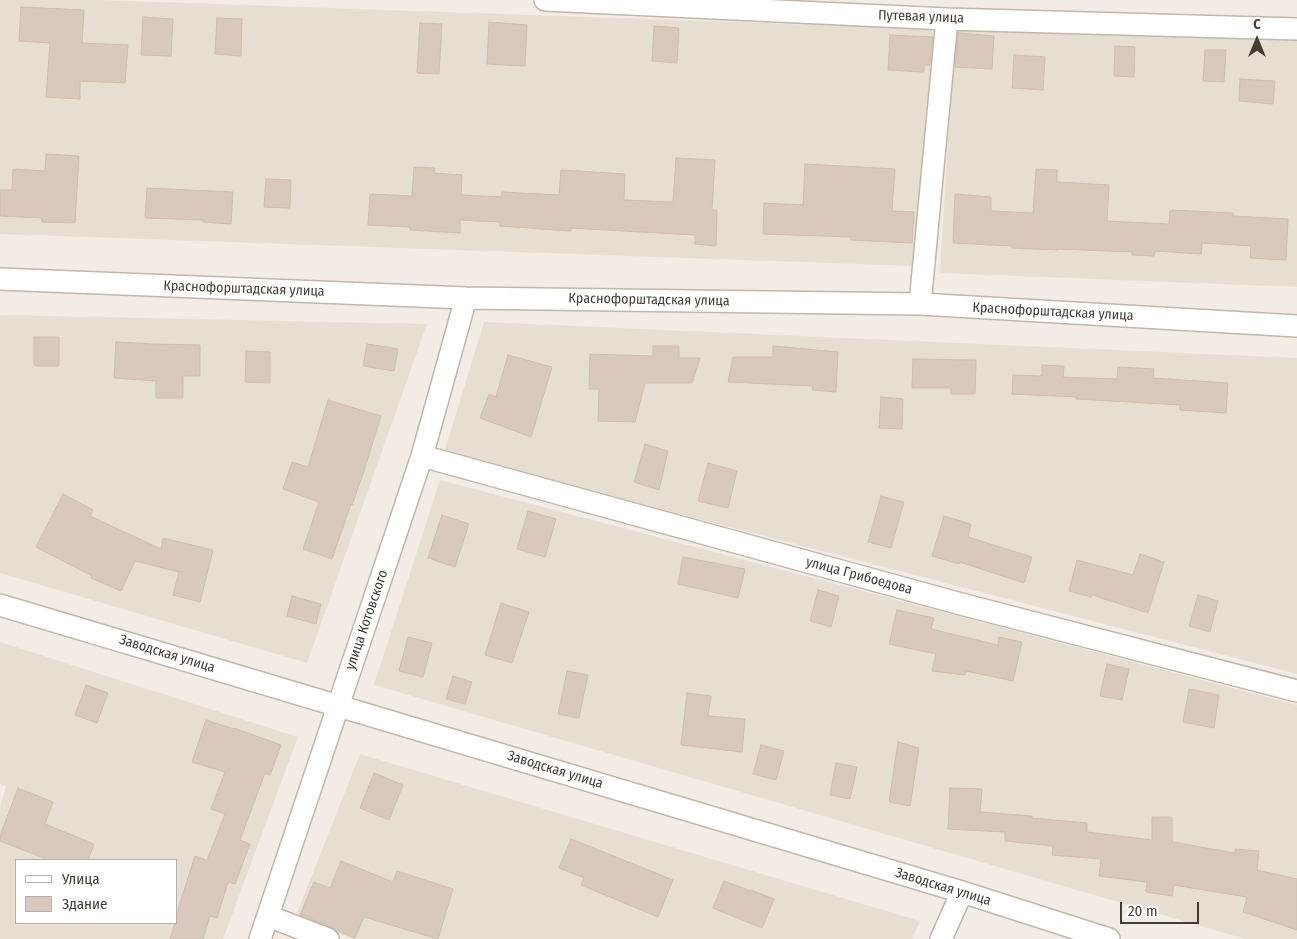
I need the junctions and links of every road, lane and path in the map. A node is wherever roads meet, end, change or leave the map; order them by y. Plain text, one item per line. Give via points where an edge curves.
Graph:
1 (545, 0) edge
2 (947, 18) junction
3 (1297, 29) edge
4 (0, 279) edge
5 (466, 298) junction
6 (920, 304) junction
7 (1297, 326) edge
8 (422, 456) junction
9 (0, 605) edge
10 (1297, 691) edge
11 (339, 705) junction
12 (962, 892) junction
13 (268, 916) junction
14 (260, 939) edge
15 (328, 939) edge
16 (941, 939) edge
17 (1109, 939) edge

1 - 2 street, Путевая улица
2 - 3 street, Путевая улица
2 - 6 street
4 - 5 street, Краснофорштадская улица
5 - 6 street, Краснофорштадская улица
5 - 8 street, улица Котовского
6 - 7 street, Краснофорштадская улица
8 - 10 street, улица Грибоедова via 961,604
8 - 11 street, улица Котовского
9 - 11 street, Заводская улица
11 - 12 street, Заводская улица
11 - 13 street, улица Котовского
12 - 16 street
12 - 17 street, Заводская улица
13 - 14 street, улица Котовского
13 - 15 street

